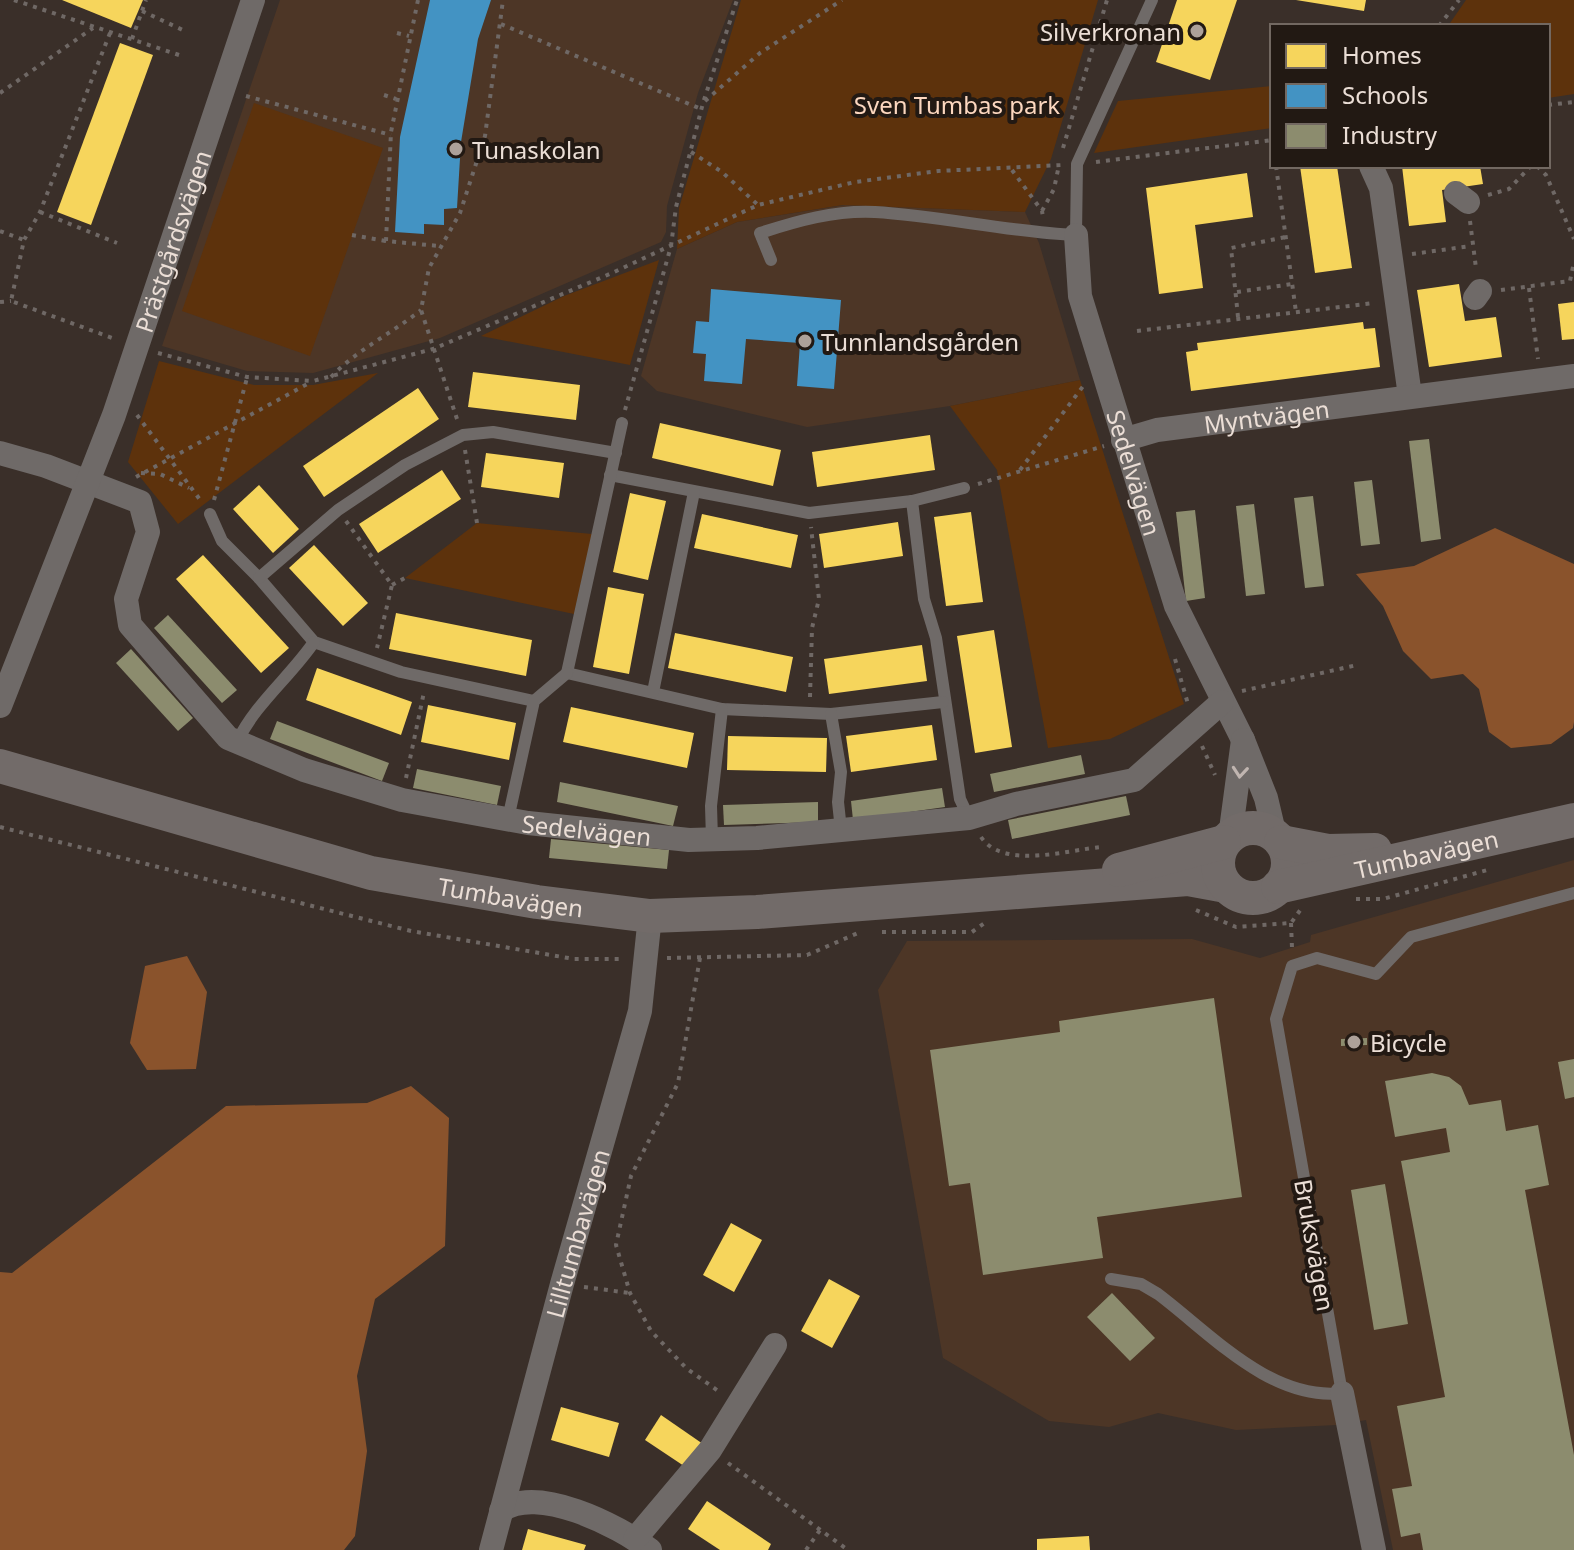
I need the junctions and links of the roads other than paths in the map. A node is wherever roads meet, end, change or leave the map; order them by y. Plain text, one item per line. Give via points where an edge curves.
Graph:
1 (1152, 0) edge
2 (247, 2) edge
3 (1372, 168) edge
4 (1076, 235) junction
5 (771, 260) dead end
6 (1574, 376) edge
7 (1410, 396) junction
8 (622, 423) road end
9 (1123, 440) junction
10 (0, 453) edge
11 (616, 453) junction
12 (610, 475) junction
13 (89, 482) junction
14 (964, 488) road end
15 (694, 492) junction
16 (912, 501) junction
17 (210, 514) road end
18 (259, 578) junction
19 (314, 642) junction
20 (567, 673) junction
21 (653, 692) junction
22 (534, 701) junction
23 (943, 702) junction
24 (1222, 702) junction
25 (0, 706) edge
26 (722, 709) junction
27 (831, 714) junction
28 (1243, 740) junction
29 (237, 742) junction
30 (0, 766) edge
31 (1574, 806) edge
32 (969, 818) junction
33 (508, 819) junction
34 (1574, 820) edge
35 (841, 830) junction
36 (712, 839) junction
37 (1227, 839) junction
38 (1278, 839) junction
39 (1226, 886) junction
40 (1278, 887) junction
41 (1037, 892) junction
42 (1574, 893) edge
43 (650, 916) junction
44 (1111, 1279) dead end
45 (775, 1345) dead end
46 (1342, 1393) junction
47 (501, 1511) junction
48 (642, 1544) edge
49 (491, 1550) edge
50 (1374, 1550) edge

1 - 4 lane via 1077,164
2 - 13 street, Prästgårdsvägen
3 - 7 street via 1381,188
4 - 5 lane via 873,212 837,214 760,233
4 - 9 street, Sedelvägen via 1080,296
6 - 7 street, Myntvägen
7 - 9 street, Myntvägen via 1157,430
8 - 11 lane
9 - 24 street, Sedelvägen via 1176,606
10 - 13 street
11 - 12 lane
11 - 18 lane via 493,432 463,435 405,465 338,510
12 - 15 lane
12 - 20 lane
13 - 25 street, Prästgårdsvägen
13 - 29 street via 140,502 148,522 126,599 130,625
14 - 16 lane
15 - 16 lane via 809,513
15 - 21 lane
16 - 23 lane
17 - 18 lane via 222,541
18 - 19 lane
19 - 22 lane via 427,678
19 - 29 lane via 292,675 248,720
20 - 21 lane
20 - 22 lane
21 - 26 lane
22 - 33 lane
23 - 27 lane
23 - 32 lane via 960,799
24 - 28 street, Sedelvägen
24 - 32 street, Sedelvägen via 1134,780
26 - 27 lane
26 - 36 lane
27 - 35 lane via 841,772
28 -> 37 street via 1238,799
28 - 38 street, Sedelvägen
29 - 33 street via 304,770 402,800
30 - 43 main road, Tumbavägen via 371,873
31 - 38 main road, Tumbavägen via 1380,850 1328,851
32 - 35 street, Sedelvägen
33 - 36 street, Sedelvägen
34 - 40 main road, Tumbavägen
35 - 36 street, Sedelvägen
37 - 38 main road via 1250,828
37 - 39 main road via 1218,866
37 - 41 main road, Tumbavägen
38 - 40 main road via 1288,864
39 - 40 main road via 1248,898
39 - 41 main road, Tumbavägen via 1188,879
41 - 43 main road, Tumbavägen
42 - 46 lane, Bruksvägen via 1411,937 1376,974 1317,958 1292,966 1276,1019
43 - 47 street, Lilltumbavägen via 640,1011
44 - 46 lane via 1141,1284 1158,1294 1263,1374 1311,1394
45 - 48 street via 710,1450
46 - 50 street, Bruksvägen
47 - 48 street via 513,1501 527,1500 601,1521
47 - 49 street, Lilltumbavägen

